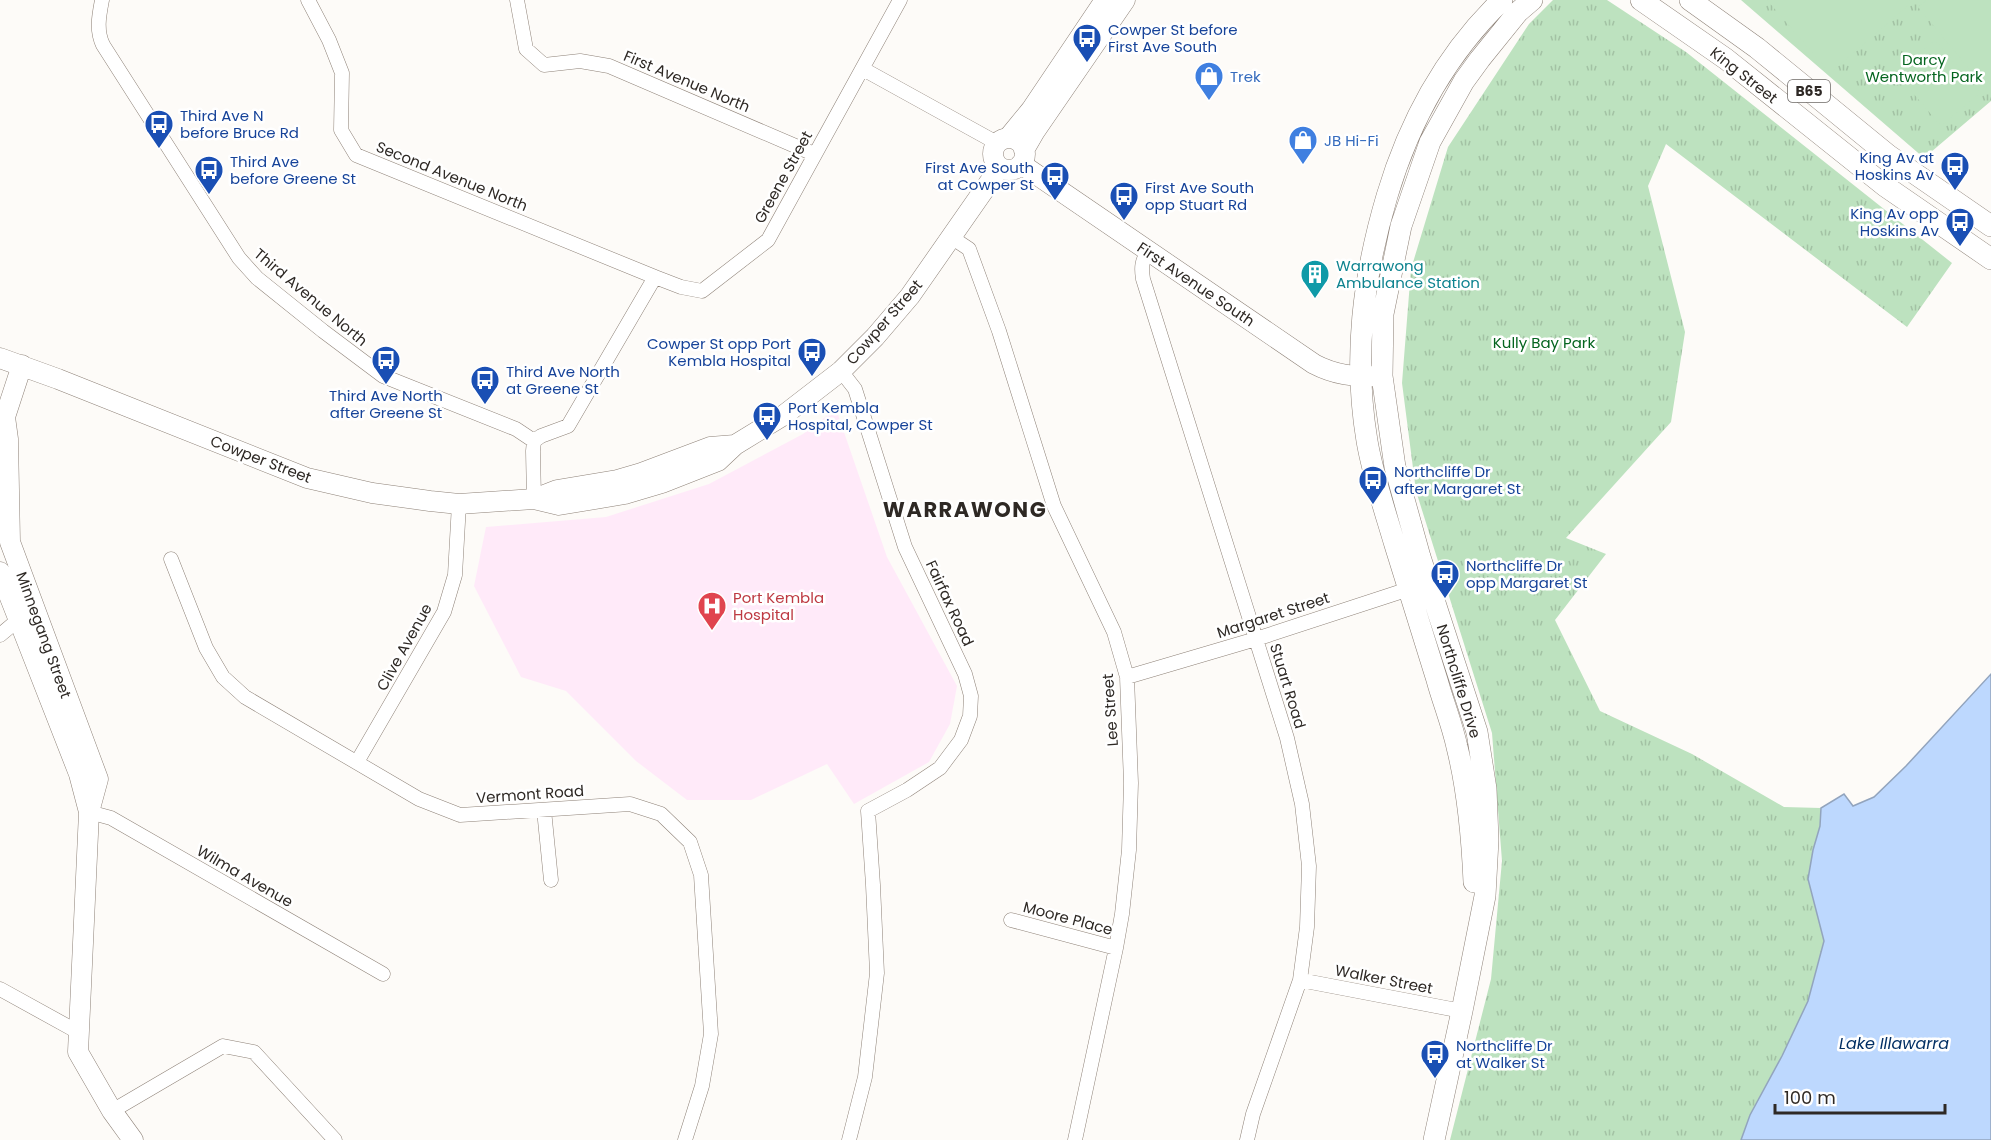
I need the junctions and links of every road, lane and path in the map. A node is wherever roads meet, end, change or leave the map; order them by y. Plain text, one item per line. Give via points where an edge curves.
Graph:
1 (102, 0) edge
2 (308, 0) edge
3 (517, 0) edge
4 (900, 0) edge
5 (1104, 0) edge
6 (1125, 0) edge
7 (1502, 0) edge
8 (1532, 0) edge
9 (1641, 0) edge
10 (1690, 0) edge
11 (863, 69) junction
12 (1002, 141) junction
13 (814, 154) junction
14 (1023, 157) junction
15 (1000, 167) junction
16 (1991, 226) edge
17 (951, 237) junction
18 (1148, 251) junction
19 (1991, 259) edge
20 (655, 277) junction
21 (0, 358) edge
22 (22, 365) junction
23 (842, 371) junction
24 (1382, 376) junction
25 (1360, 377) junction
26 (3, 421) edge
27 (534, 441) junction
28 (735, 445) junction
29 (686, 457) junction
30 (617, 480) junction
31 (662, 483) junction
32 (534, 499) junction
33 (459, 504) junction
34 (171, 559) dead end
35 (0, 572) edge
36 (1418, 586) junction
37 (18, 620) junction
38 (0, 635) edge
39 (1256, 639) junction
40 (1126, 677) junction
41 (357, 762) junction
42 (544, 810) junction
43 (89, 813) junction
44 (551, 880) dead end
45 (1011, 920) dead end
46 (1116, 948) junction
47 (383, 974) dead end
48 (1300, 980) junction
49 (0, 988) edge
50 (1462, 1011) junction
51 (78, 1032) junction
52 (112, 1111) junction
53 (133, 1140) edge
54 (335, 1140) edge
55 (685, 1140) edge
56 (849, 1140) edge
57 (1075, 1140) edge
58 (1247, 1140) edge
59 (1434, 1140) edge

1 - 27 street, Third Avenue North via 98,25 103,45 246,267 383,376 516,429
2 - 20 street, Second Avenue North via 342,73 341,130 356,154
3 - 13 street, First Avenue North via 526,49 544,65 580,61 609,66
4 - 11 street, Greene Street
5 - 12 main road via 1031,110
6 - 14 main road via 1053,103
7 - 25 main road, Northcliffe Drive via 1457,51 1407,139 1377,229 1365,291
8 - 24 main road, Northcliffe Drive via 1518,12 1464,81 1430,142 1401,226 1390,275 1383,314
9 - 19 main road, King Street / B65 via 1726,59 1884,186
10 - 16 main road, King Street / B65 via 1757,48 1888,155
11 - 12 street
11 - 13 street, Greene Street
12 - 14 main road via 1017,140
12 - 15 main road via 993,153
13 - 20 street, Greene Street via 768,240 702,291 681,288
14 - 15 main road via 1009,170
14 - 18 main road, First Avenue South
15 - 17 main road, Cowper Street
17 - 23 main road, Cowper Street via 909,296
17 - 40 street, Lee Street via 969,249 1054,506 1114,632
18 - 25 main road, First Avenue South via 1314,364
18 - 39 street, Stuart Road via 1142,260 1143,279
20 - 27 street via 568,426
21 - 22 main road, Cowper Street
22 - 26 main road, Minnegang Street
22 - 33 main road, Cowper Street via 307,478 372,493
23 - 28 main road, Cowper Street via 784,415
23 - 56 street, Fairfax Road via 855,389 905,547 965,674 970,696 970,716 961,740 940,768 868,811 877,973 865,1077
24 - 25 main road, First Avenue South
24 - 36 main road, Northcliffe Drive
25 - 36 main road, Northcliffe Drive via 1367,442 1380,497
26 - 43 main road, Minnegang Street via 8,439 10,542 98,779
27 - 32 street
28 - 29 main road, Cowper Street via 710,447
28 - 31 main road, Cowper Street via 718,461
29 - 30 main road, Cowper Street
29 - 31 main road
30 - 31 main road via 627,485 649,479
30 - 32 main road, Cowper Street via 557,490
31 - 32 main road, Cowper Street via 625,494 559,505
32 - 33 main road, Cowper Street
33 - 41 street, Clive Avenue via 454,575 444,612
34 - 41 street, Vermont Road via 206,648 223,678 245,697
35 - 37 main road, Minnegang Street
36 - 39 street, Margaret Street
36 - 50 main road, Northcliffe Drive via 1477,732 1486,789 1485,896
37 - 38 street
37 - 43 main road, Minnegang Street via 79,774
39 - 40 street, Margaret Street
39 - 48 street, Stuart Road via 1287,738 1302,804 1309,866
40 - 46 street, Lee Street via 1131,783 1129,850
41 - 42 street, Vermont Road via 419,799 460,815
42 - 44 street
42 - 55 street, Vermont Road via 630,804 661,814 690,842 701,875 711,1034 702,1086
43 - 47 street, Wilma Avenue via 111,818
43 - 51 main road, Minnegang Street
45 - 46 street, Moore Place
46 - 57 street, Lee Street
48 - 50 street, Walker Street
48 - 58 street, Stuart Road
49 - 51 street
50 - 59 main road, Northcliffe Drive
51 - 52 main road, Minnegang Street via 78,1052
52 - 53 main road, Minnegang Street
52 - 54 street via 223,1046 254,1052

